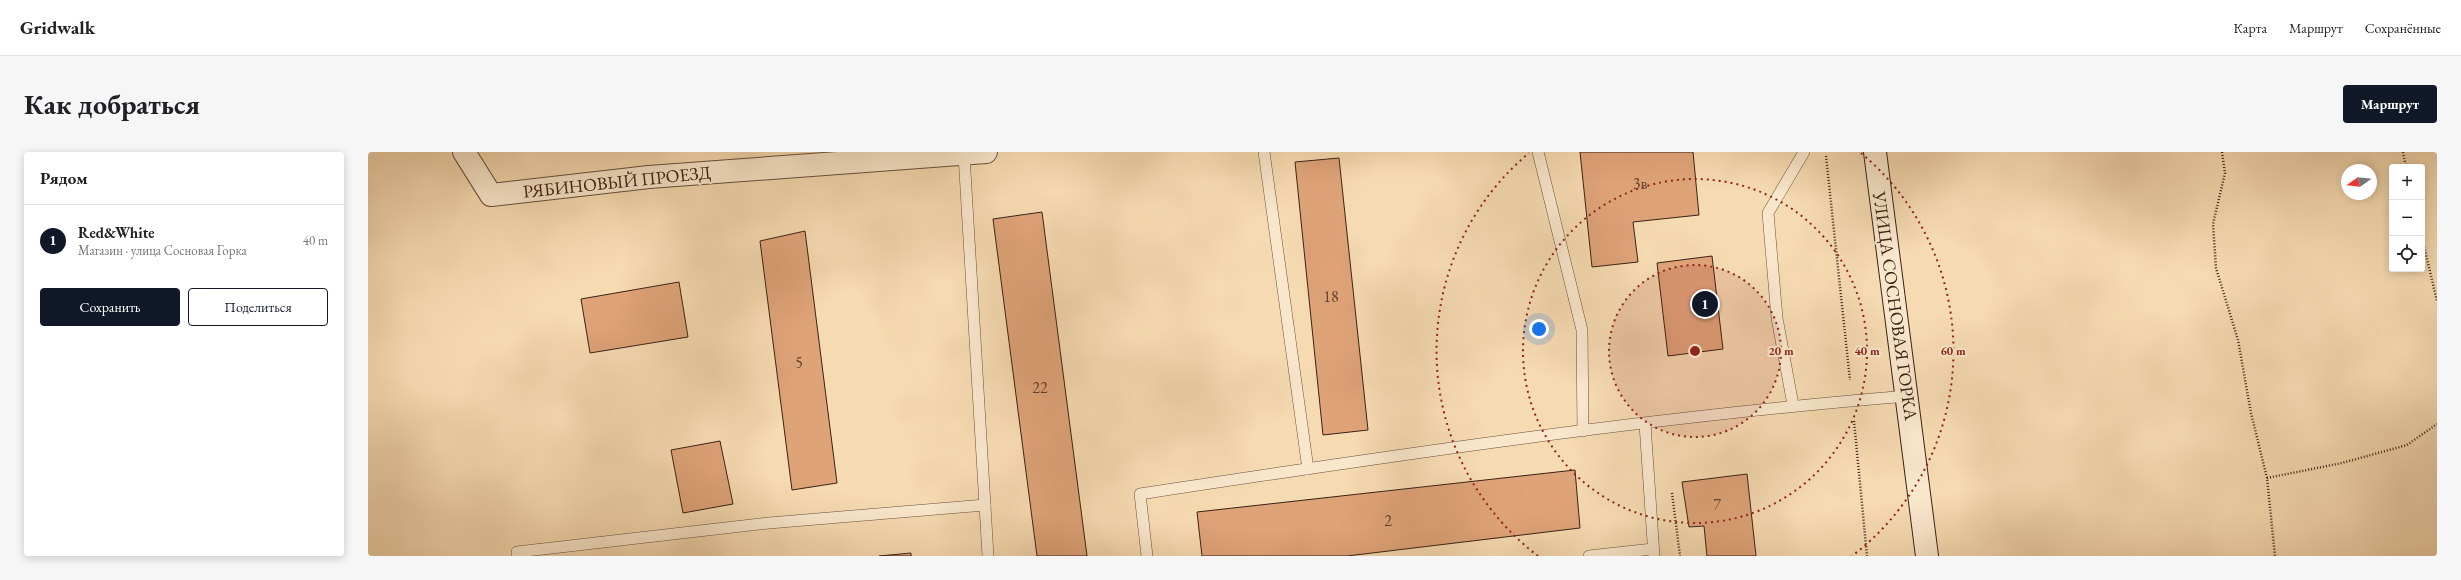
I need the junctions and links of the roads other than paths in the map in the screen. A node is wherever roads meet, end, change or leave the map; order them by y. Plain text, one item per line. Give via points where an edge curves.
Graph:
1 (464, 152) edge
2 (986, 152) edge
3 (1264, 152) edge
4 (1538, 152) edge
5 (1804, 152) edge
6 (1875, 152) edge
7 (964, 155) junction
8 (1908, 396) junction
9 (1793, 405) junction
10 (1645, 424) junction
11 (1583, 431) junction
12 (1308, 469) junction
13 (984, 505) junction
14 (1654, 552) edge
15 (517, 556) edge
16 (988, 556) edge
17 (1146, 556) edge
18 (1590, 556) edge
19 (1927, 556) edge

1 - 7 street, РЯБИНОВЫЙ ПРОЕЗД via 491,195 649,177
2 - 7 street, РЯБИНОВЫЙ ПРОЕЗД
3 - 12 lane
4 - 11 lane via 1582,330
5 - 9 lane via 1768,213 1777,318
6 - 8 street, УЛИЦА СОСНОВАЯ ГОРКА
7 - 13 lane
8 - 9 lane
8 - 19 street, УЛИЦА СОСНОВАЯ ГОРКА
9 - 10 lane
10 - 11 lane
10 - 14 lane
11 - 12 lane
12 - 17 lane via 1140,494
13 - 15 lane via 769,523 517,552
13 - 16 lane
14 - 18 lane

